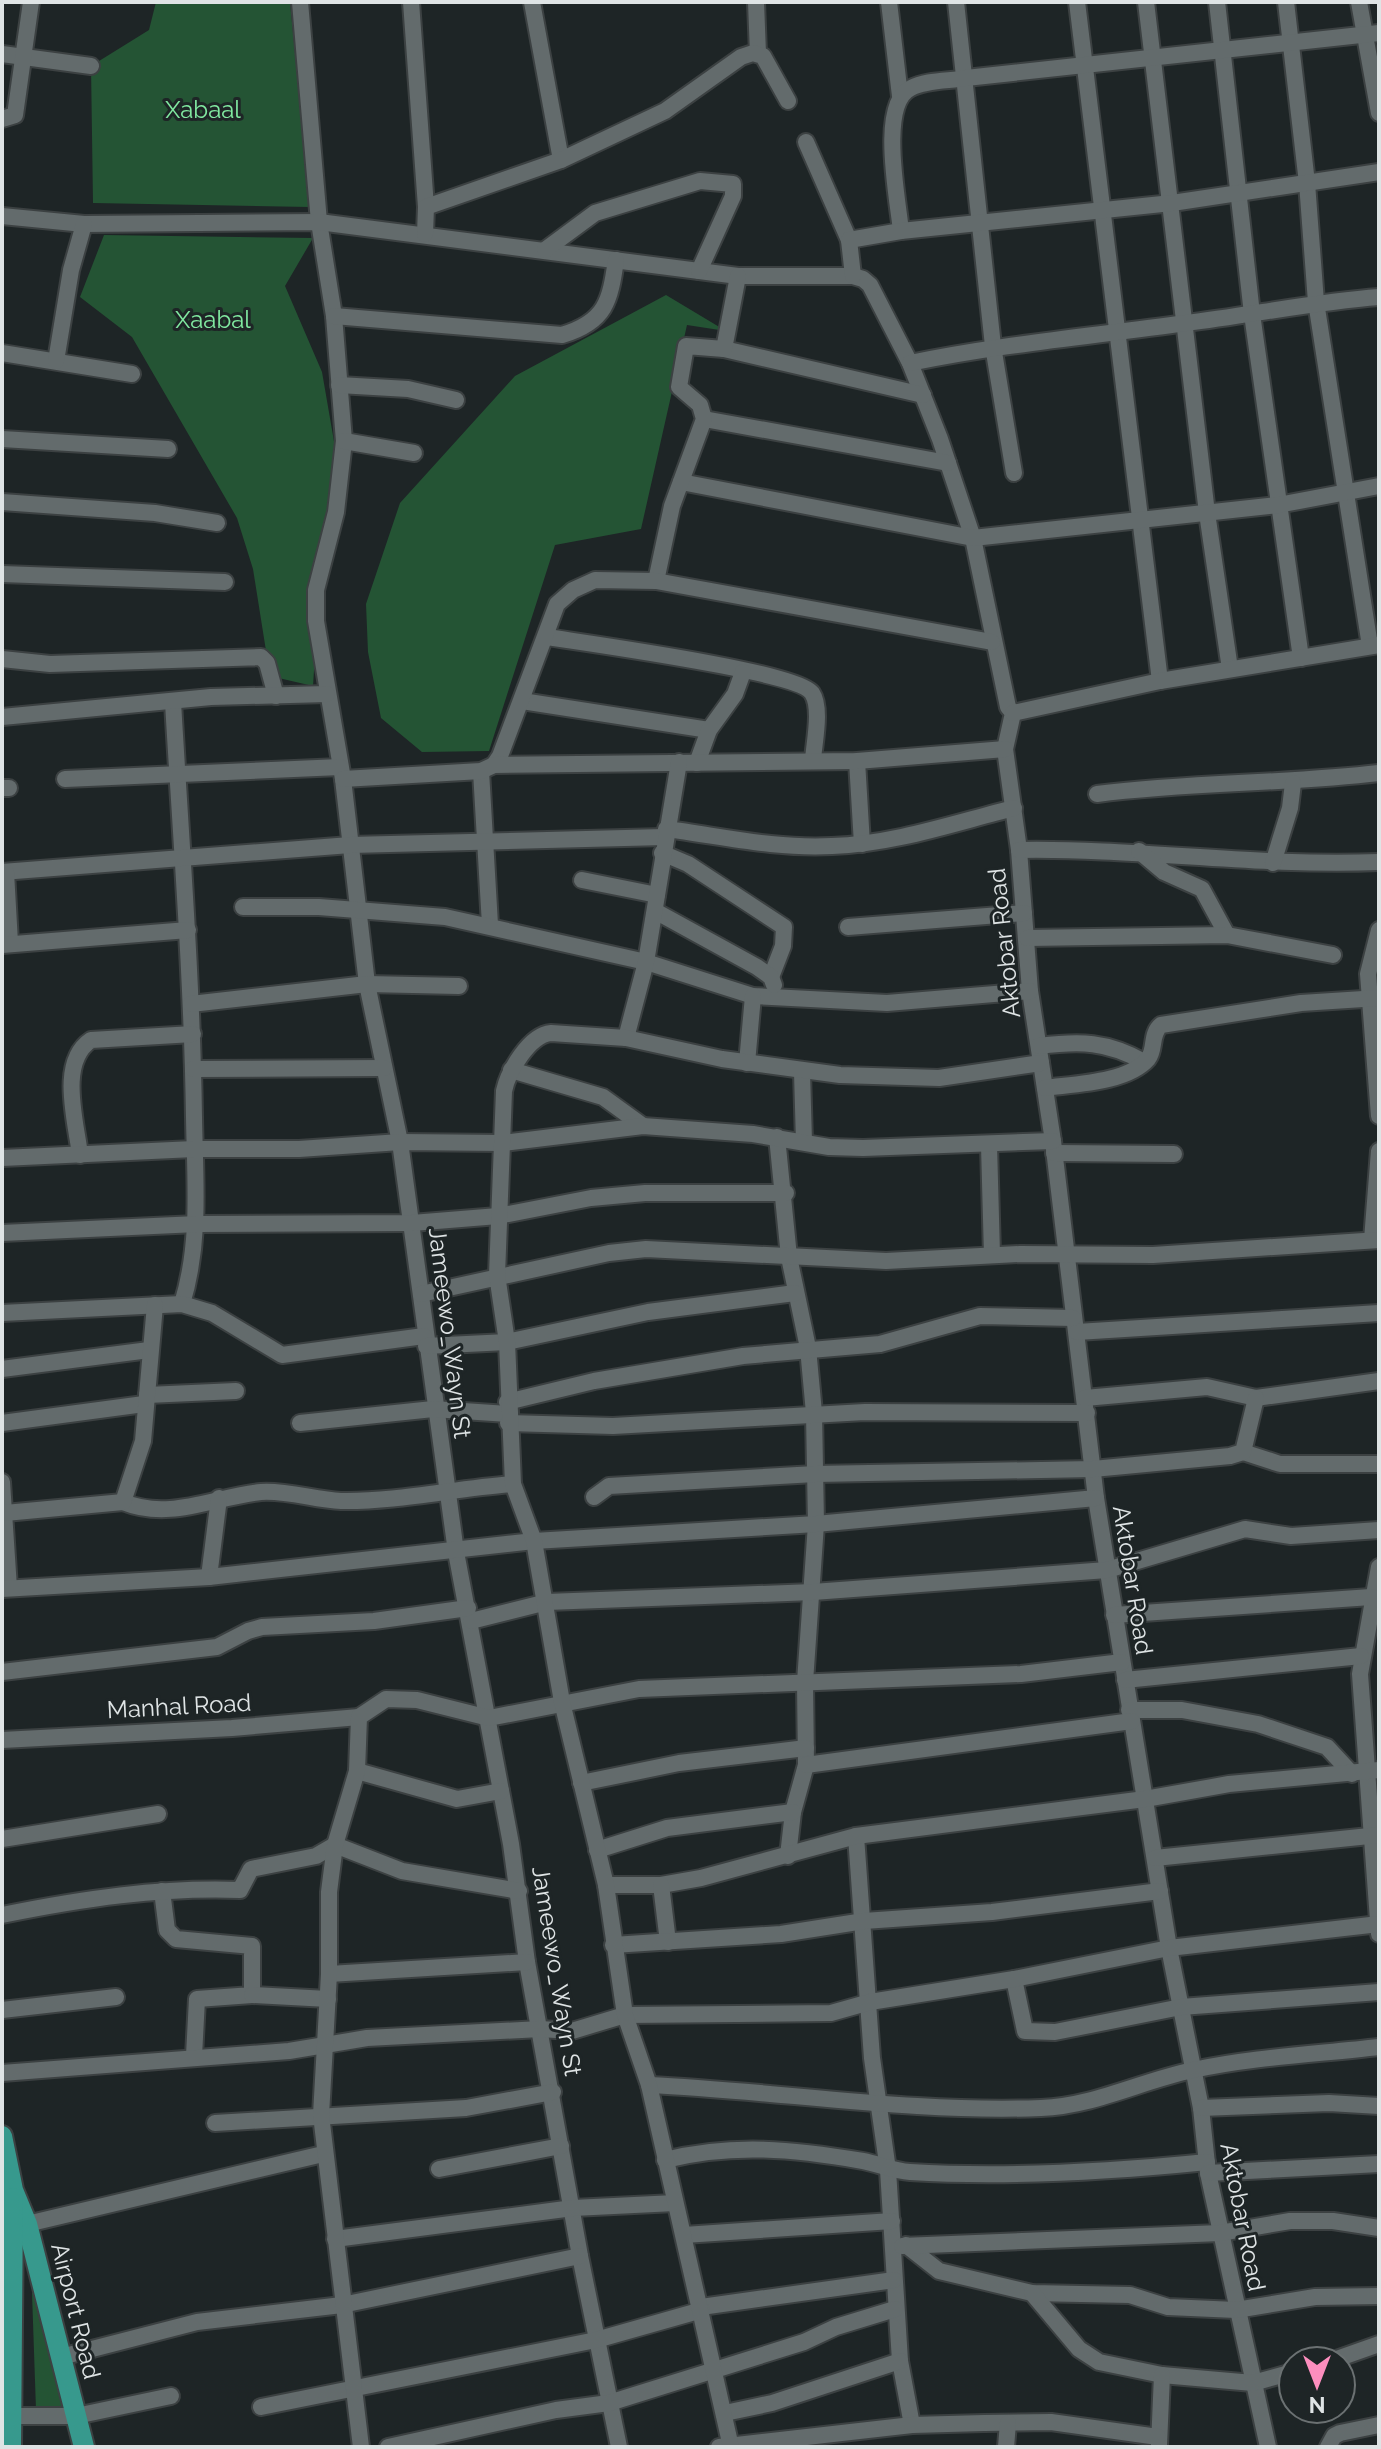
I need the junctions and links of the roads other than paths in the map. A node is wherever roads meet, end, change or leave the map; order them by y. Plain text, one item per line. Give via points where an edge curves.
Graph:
1 (31, 2) edge
2 (300, 2) edge
3 (411, 2) edge
4 (532, 2) edge
5 (756, 2) edge
6 (889, 2) edge
7 (956, 2) edge
8 (1077, 2) edge
9 (1146, 2) edge
10 (1217, 2) edge
11 (1286, 2) edge
12 (1359, 2) edge
13 (1372, 33) edge
14 (1292, 44) junction
15 (1223, 49) junction
16 (2, 54) edge
17 (758, 54) junction
18 (23, 57) junction
19 (1154, 59) junction
20 (1083, 65) junction
21 (91, 66) dead end
22 (966, 78) junction
23 (900, 96) junction
24 (788, 101) dead end
25 (1379, 113) edge
26 (2, 119) edge
27 (806, 142) dead end
28 (561, 160) junction
29 (1379, 172) edge
30 (1307, 183) junction
31 (1238, 195) junction
32 (1172, 203) junction
33 (426, 207) junction
34 (1101, 212) junction
35 (2, 216) edge
36 (319, 222) junction
37 (981, 223) junction
38 (84, 224) junction
39 (901, 231) junction
40 (425, 234) junction
41 (849, 240) junction
42 (545, 250) junction
43 (616, 260) junction
44 (699, 271) junction
45 (738, 276) junction
46 (853, 276) junction
47 (1379, 297) edge
48 (1316, 302) junction
49 (1252, 314) junction
50 (334, 316) junction
51 (1184, 324) junction
52 (1116, 332) junction
53 (993, 346) junction
54 (724, 349) junction
55 (2, 353) edge
56 (56, 361) junction
57 (910, 363) junction
58 (132, 374) dead end
59 (339, 385) junction
60 (923, 395) junction
61 (456, 400) dead end
62 (704, 419) junction
63 (2, 439) edge
64 (344, 441) junction
65 (168, 449) dead end
66 (414, 453) dead end
67 (948, 463) junction
68 (1014, 473) dead end
69 (681, 482) junction
70 (1379, 486) edge
71 (1345, 493) junction
72 (2, 502) edge
73 (1278, 505) junction
74 (1207, 513) junction
75 (1141, 521) junction
76 (217, 523) dead end
77 (973, 538) junction
78 (2, 574) edge
79 (656, 581) junction
80 (225, 582) dead end
81 (547, 637) junction
82 (992, 642) junction
83 (1374, 646) edge
84 (1301, 658) junction
85 (2, 659) edge
86 (1230, 669) junction
87 (743, 672) junction
88 (1160, 681) junction
89 (327, 694) junction
90 (276, 696) junction
91 (522, 701) junction
92 (173, 702) junction
93 (1013, 713) junction
94 (2, 717) edge
95 (709, 730) junction
96 (1005, 749) junction
97 (813, 760) junction
98 (857, 761) junction
99 (679, 762) junction
100 (697, 763) junction
101 (487, 768) junction
102 (342, 773) junction
103 (1379, 773) edge
104 (178, 775) junction
105 (65, 779) dead end
106 (1293, 783) junction
107 (1097, 794) dead end
108 (1014, 808) junction
109 (664, 840) junction
110 (487, 841) junction
111 (862, 844) junction
112 (350, 845) junction
113 (1019, 850) junction
114 (1139, 851) junction
115 (185, 856) junction
116 (1379, 862) edge
117 (1273, 863) junction
118 (4, 872) edge
119 (582, 880) dead end
120 (656, 903) junction
121 (243, 907) dead end
122 (356, 910) junction
123 (1024, 913) junction
124 (490, 925) junction
125 (848, 927) dead end
126 (188, 930) junction
127 (1379, 930) edge
128 (1227, 935) junction
129 (1027, 938) junction
130 (6, 944) edge
131 (1333, 955) dead end
132 (646, 962) junction
133 (771, 977) junction
134 (367, 984) junction
135 (459, 986) dead end
136 (1030, 991) junction
137 (753, 996) junction
138 (778, 998) junction
139 (1375, 999) edge
140 (191, 1004) junction
141 (193, 1034) junction
142 (626, 1038) junction
143 (1040, 1054) junction
144 (1144, 1062) junction
145 (747, 1063) junction
146 (384, 1068) junction
147 (193, 1069) junction
148 (511, 1070) junction
149 (802, 1072) junction
150 (1378, 1076) edge
151 (1045, 1088) junction
152 (1379, 1116) edge
153 (643, 1126) junction
154 (777, 1137) junction
155 (400, 1142) junction
156 (804, 1142) junction
157 (503, 1143) junction
158 (989, 1145) junction
159 (1054, 1147) junction
160 (194, 1149) junction
161 (1379, 1151) edge
162 (1174, 1154) dead end
163 (80, 1155) junction
164 (2, 1158) edge
165 (786, 1193) junction
166 (498, 1216) junction
167 (412, 1223) junction
168 (197, 1224) junction
169 (2, 1233) edge
170 (1375, 1240) edge
171 (992, 1255) junction
172 (1067, 1256) junction
173 (789, 1257) junction
174 (497, 1275) junction
175 (795, 1293) junction
176 (421, 1294) junction
177 (182, 1304) junction
178 (155, 1305) junction
179 (2, 1313) edge
180 (1379, 1313) edge
181 (1075, 1325) junction
182 (425, 1341) junction
183 (507, 1342) junction
184 (808, 1348) junction
185 (149, 1350) junction
186 (2, 1369) edge
187 (1379, 1381) edge
188 (236, 1391) dead end
189 (1256, 1398) junction
190 (146, 1400) junction
191 (1086, 1406) junction
192 (433, 1409) junction
193 (508, 1413) junction
194 (814, 1413) junction
195 (2, 1423) edge
196 (300, 1423) dead end
197 (1243, 1452) junction
198 (1379, 1464) edge
199 (1093, 1469) junction
200 (815, 1474) junction
201 (2, 1482) edge
202 (513, 1484) junction
203 (447, 1489) junction
204 (594, 1497) dead end
205 (219, 1498) junction
206 (1096, 1498) junction
207 (123, 1502) junction
208 (5, 1513) junction
209 (816, 1524) junction
210 (1379, 1530) edge
211 (534, 1541) junction
212 (456, 1552) junction
213 (1379, 1567) edge
214 (1107, 1570) junction
215 (209, 1577) junction
216 (6, 1588) edge
217 (813, 1592) junction
218 (1375, 1599) edge
219 (547, 1602) junction
220 (470, 1614) junction
221 (1114, 1615) junction
222 (1361, 1656) junction
223 (1122, 1662) junction
224 (2, 1672) edge
225 (1360, 1674) junction
226 (1379, 1677) edge
227 (1125, 1680) junction
228 (805, 1682) junction
229 (562, 1702) junction
230 (1131, 1716) junction
231 (359, 1717) junction
232 (489, 1718) junction
233 (2, 1740) edge
234 (806, 1748) junction
235 (806, 1765) junction
236 (357, 1771) junction
237 (1367, 1771) edge
238 (581, 1783) junction
239 (501, 1791) junction
240 (1145, 1799) junction
241 (793, 1812) junction
242 (158, 1814) dead end
243 (1376, 1835) edge
244 (856, 1836) junction
245 (2, 1839) edge
246 (335, 1845) junction
247 (597, 1850) junction
248 (788, 1856) junction
249 (1155, 1858) junction
250 (606, 1885) junction
251 (661, 1885) junction
252 (162, 1891) junction
253 (519, 1891) junction
254 (1160, 1891) junction
255 (2, 1915) edge
256 (864, 1921) junction
257 (1378, 1924) edge
258 (1379, 1934) edge
259 (668, 1942) junction
260 (613, 1945) junction
261 (1169, 1948) junction
262 (527, 1962) junction
263 (329, 1974) junction
264 (1014, 1979) junction
265 (1379, 1992) edge
266 (252, 1995) junction
267 (116, 1997) dead end
268 (328, 1999) junction
269 (870, 2002) junction
270 (1181, 2007) junction
271 (2, 2010) edge
272 (625, 2015) junction
273 (540, 2029) junction
274 (324, 2046) junction
275 (1379, 2047) edge
276 (194, 2056) junction
277 (1193, 2070) junction
278 (2, 2073) edge
279 (649, 2085) junction
280 (553, 2092) junction
281 (879, 2106) junction
282 (1379, 2106) edge
283 (1201, 2108) junction
284 (321, 2115) junction
285 (215, 2123) dead end
286 (2, 2136) edge
287 (561, 2146) junction
288 (323, 2154) junction
289 (665, 2160) junction
290 (1379, 2164) edge
291 (1207, 2168) junction
292 (439, 2169) dead end
293 (888, 2170) junction
294 (13, 2190) junction
295 (675, 2203) junction
296 (573, 2208) junction
297 (892, 2221) junction
298 (27, 2224) junction
299 (1379, 2228) edge
300 (1220, 2233) junction
301 (684, 2235) junction
302 (335, 2239) junction
303 (900, 2246) junction
304 (580, 2256) junction
305 (894, 2280) junction
306 (1032, 2293) junction
307 (1379, 2296) edge
308 (342, 2305) junction
309 (702, 2308) junction
310 (895, 2309) junction
311 (1236, 2310) junction
312 (596, 2340) junction
313 (1379, 2344) edge
314 (1357, 2352) edge
315 (61, 2357) junction
316 (900, 2361) junction
317 (714, 2370) junction
318 (1162, 2375) junction
319 (1277, 2376) edge
320 (1253, 2383) junction
321 (7, 2388) edge
322 (353, 2389) junction
323 (171, 2396) dead end
324 (609, 2403) junction
325 (261, 2407) dead end
326 (725, 2413) junction
327 (11, 2416) junction
328 (76, 2416) junction
329 (1008, 2423) junction
330 (912, 2425) junction
331 (1379, 2425) edge
332 (1159, 2442) edge
333 (727, 2446) edge
334 (11, 2447) edge
335 (84, 2447) edge
336 (361, 2447) edge
337 (388, 2447) edge
338 (619, 2447) edge
339 (1006, 2447) edge
340 (1268, 2447) edge
341 (1328, 2447) edge

1 - 18 street
2 - 36 street, Jameewo_Wayn St
3 - 33 street
4 - 28 street
5 - 17 street
6 - 23 street
7 - 22 street
8 - 20 street
9 - 19 street
10 - 15 street
11 - 14 street
12 - 13 street
13 - 14 street
13 - 25 street
14 - 15 street
14 - 30 street
15 - 19 street
15 - 31 street
16 - 18 street
17 - 24 street
17 - 28 street via 741,57 665,111
18 - 21 street
18 - 26 street via 15,115
19 - 20 street
19 - 32 street
20 - 22 street
20 - 34 street
22 - 23 street via 911,87
22 - 37 street
23 - 39 street via 891,116
27 - 41 street
28 - 33 street
29 - 30 street
30 - 31 street
30 - 48 street
31 - 32 street
31 - 49 street
32 - 34 street
32 - 51 street
33 - 40 street
34 - 37 street
34 - 52 street
35 - 38 street
36 - 38 street
36 - 40 street
36 - 50 street, Jameewo_Wayn St
37 - 39 street
37 - 53 street
38 - 56 street
39 - 41 street
40 - 42 street
41 - 46 street
42 - 43 street
42 - 44 street via 595,213 700,181 733,184 733,196
43 - 44 street
43 - 50 street via 610,299 598,317 562,335
44 - 45 street
45 - 46 street
45 - 54 street
46 - 57 street via 870,285
47 - 48 street
48 - 49 street
48 - 71 street
49 - 51 street
49 - 73 street
50 - 59 street, Jameewo_Wayn St
51 - 52 street
51 - 74 street
52 - 53 street
52 - 75 street
53 - 57 street
53 - 68 street
54 - 60 street
54 - 62 street via 686,346 681,358 679,387 700,405
55 - 56 street
56 - 58 street
57 - 60 street
59 - 61 street via 408,389
59 - 64 street, Jameewo_Wayn St
60 - 67 street
62 - 67 street
62 - 69 street
63 - 65 street
64 - 66 street
64 - 89 street, Jameewo_Wayn St via 336,512 316,590
67 - 77 street
69 - 77 street
69 - 79 street
70 - 71 street
71 - 73 street
71 - 83 street
72 - 76 street
73 - 74 street
73 - 84 street
74 - 75 street
74 - 86 street
75 - 77 street
75 - 88 street
77 - 82 street
78 - 80 street
79 - 81 street via 585,583 559,601
79 - 82 street
81 - 87 street
81 - 91 street
82 - 93 street
83 - 84 street
84 - 86 street
85 - 90 street via 50,664 261,657
86 - 88 street
87 - 95 street via 735,694
87 - 97 street via 803,685 811,692 816,707
88 - 93 street
89 - 90 street
89 - 102 street, Jameewo_Wayn St
90 - 92 street
91 - 95 street
91 - 101 street
92 - 94 street
92 - 104 street
93 - 96 street, Aktobar Road
95 - 100 street
96 - 98 street
96 - 108 street, Aktobar Road
97 - 98 street
97 - 100 street
98 - 111 street
99 - 100 street
99 - 101 street
99 - 109 street
101 - 102 street
101 - 110 street
102 - 104 street
102 - 112 street, Jameewo_Wayn St
103 - 106 street
104 - 105 street
104 - 115 street
106 - 107 street
106 - 117 street
108 - 111 street
108 - 113 street, Aktobar Road
109 - 110 street
109 - 111 street
109 - 120 street
109 - 133 street via 688,864 784,927
110 - 112 street
110 - 124 street
112 - 115 street
112 - 122 street, Jameewo_Wayn St
113 - 114 street
113 - 123 street, Aktobar Road
114 - 117 street
114 - 128 street via 1164,872 1202,889
115 - 118 street
115 - 126 street
116 - 117 street
118 - 130 street
119 - 120 street
120 - 132 street
120 - 133 street
121 - 122 street
122 - 124 street
122 - 134 street, Jameewo_Wayn St
123 - 125 street
123 - 129 street, Aktobar Road
124 - 132 street
126 - 130 street
126 - 140 street
127 - 139 street via 1368,974
128 - 129 street
128 - 131 street
129 - 136 street, Aktobar Road
132 - 137 street
132 - 142 street
133 - 138 street
134 - 135 street
134 - 140 street
134 - 146 street, Jameewo_Wayn St
136 - 138 street via 887,1003
136 - 143 street, Aktobar Road
137 - 138 street
137 - 145 street
139 - 144 street via 1301,1003 1161,1025
139 - 150 street
140 - 141 street
141 - 147 street
141 - 163 street via 91,1040 81,1047 74,1059 73,1088
142 - 145 street
142 - 148 street via 545,1034
143 - 144 street via 1071,1042 1117,1046
143 - 149 street via 939,1078
143 - 151 street, Aktobar Road
144 - 151 street via 1104,1081
145 - 149 street
146 - 147 street
146 - 155 street, Jameewo_Wayn St
147 - 160 street
148 - 153 street via 603,1097
148 - 157 street via 504,1091
149 - 156 street
150 - 152 street
151 - 159 street, Aktobar Road
153 - 154 street
153 - 157 street
154 - 156 street
154 - 165 street
155 - 157 street
155 - 160 street
155 - 167 street, Jameewo_Wayn St
156 - 158 street via 889,1149
157 - 166 street
158 - 159 street
158 - 171 street
159 - 162 street
159 - 172 street, Aktobar Road
160 - 163 street
160 - 168 street
161 - 170 street
163 - 164 street
165 - 166 street via 645,1193
165 - 173 street
166 - 167 street
166 - 174 street
167 - 168 street
167 - 176 street, Jameewo_Wayn St
168 - 169 street
168 - 177 street
170 - 172 street
171 - 172 street
171 - 173 street via 886,1261
172 - 181 street, Aktobar Road
173 - 174 street via 646,1249
173 - 175 street
174 - 176 street
174 - 183 street
175 - 183 street via 648,1312
175 - 184 street
176 - 182 street, Jameewo_Wayn St
177 - 178 street
177 - 182 street via 212,1313 282,1355
178 - 179 street
178 - 185 street
180 - 181 street
181 - 184 street via 980,1316 880,1344
181 - 191 street, Aktobar Road
182 - 183 street
182 - 192 street, Jameewo_Wayn St
183 - 193 street
184 - 193 street via 594,1381
184 - 194 street
185 - 186 street
185 - 190 street
187 - 189 street
188 - 190 street
189 - 191 street via 1207,1387
189 - 197 street
190 - 195 street
190 - 207 street via 139,1457
191 - 194 street
191 - 199 street, Aktobar Road
192 - 193 street
192 - 196 street
192 - 203 street, Jameewo_Wayn St
193 - 194 street via 613,1426
193 - 202 street
194 - 200 street
197 - 198 street via 1280,1464
197 - 199 street
199 - 200 street
199 - 206 street, Aktobar Road
200 - 204 street via 609,1486
200 - 209 street
201 - 208 street
202 - 203 street
202 - 211 street
203 - 205 street via 343,1501 264,1492
203 - 212 street, Jameewo_Wayn St
205 - 207 street via 162,1512
205 - 215 street
206 - 209 street
206 - 214 street, Aktobar Road
207 - 208 street
208 - 216 street
209 - 211 street
209 - 217 street
210 - 214 street via 1291,1536 1245,1529
211 - 212 street
211 - 219 street
212 - 215 street
212 - 220 street, Jameewo_Wayn St
213 - 218 street
214 - 217 street
214 - 221 street, Aktobar Road
215 - 216 street
217 - 219 street
217 - 228 street
218 - 221 street
218 - 222 street
219 - 220 street
219 - 229 street
220 - 224 street via 262,1627 217,1647
220 - 232 street, Jameewo_Wayn St
221 - 223 street, Aktobar Road
222 - 225 street
222 - 227 street
223 - 227 street, Aktobar Road
223 - 228 street via 1034,1674
225 - 226 street
225 - 237 street
227 - 230 street, Aktobar Road
228 - 229 street via 639,1689
228 - 234 street
229 - 232 street
229 - 238 street
230 - 235 street
230 - 237 street via 1182,1710 1258,1724 1327,1747
230 - 240 street, Aktobar Road
231 - 232 street via 386,1699 403,1699
231 - 233 street, Manhal Road
231 - 236 street
232 - 239 street, Jameewo_Wayn St
234 - 235 street
234 - 238 street via 679,1763
235 - 241 street
236 - 239 street via 457,1799
236 - 246 street
237 - 240 street via 1229,1784
237 - 243 street
238 - 247 street
239 - 253 street, Jameewo_Wayn St
240 - 244 street
240 - 249 street, Aktobar Road
241 - 247 street via 667,1828
241 - 248 street
242 - 245 street
243 - 249 street
243 - 257 street
244 - 248 street
244 - 256 street
246 - 252 street via 316,1856 251,1869 240,1890
246 - 253 street via 402,1871
246 - 263 street
247 - 250 street
248 - 251 street
249 - 254 street, Aktobar Road
250 - 251 street
250 - 260 street
251 - 259 street
252 - 255 street
252 - 266 street via 167,1930 176,1939 252,1946
253 - 262 street, Jameewo_Wayn St
254 - 256 street
254 - 261 street, Aktobar Road
256 - 259 street via 781,1934
256 - 269 street
257 - 258 street
257 - 261 street
259 - 260 street
260 - 272 street
261 - 264 street
261 - 270 street, Aktobar Road
262 - 263 street
262 - 273 street, Jameewo_Wayn St
263 - 268 street
264 - 269 street
264 - 270 street via 1025,2031 1055,2032
265 - 270 street
266 - 268 street
266 - 276 street via 197,1999
267 - 271 street
268 - 274 street
269 - 272 street via 831,2013
269 - 281 street
270 - 277 street, Aktobar Road
272 - 273 street via 572,2031
272 - 279 street
273 - 274 street via 367,2038
273 - 280 street, Jameewo_Wayn St
274 - 276 street
274 - 284 street
275 - 277 street
276 - 278 street
277 - 281 street via 1089,2102 1044,2108
277 - 283 street, Aktobar Road
279 - 281 street
279 - 289 street
280 - 284 street via 466,2108
280 - 287 street, Jameewo_Wayn St
281 - 293 street
282 - 283 street
283 - 291 street, Aktobar Road
284 - 285 street
284 - 288 street
286 - 294 main road, Airport Road
287 - 292 street
287 - 296 street, Jameewo_Wayn St
288 - 298 street
288 - 302 street
289 - 293 street via 747,2147 868,2162
289 - 295 street
290 - 291 street
291 - 293 street via 1065,2174
291 - 300 street, Aktobar Road
293 - 297 street
294 - 298 main road, Airport Road
294 - 321 main road, Airport Road
295 - 296 street
295 - 301 street
296 - 302 street
296 - 304 street, Jameewo_Wayn St
297 - 301 street
297 - 303 street
298 - 315 main road, Airport Road
299 - 300 street via 1301,2221
300 - 303 street
300 - 311 street, Aktobar Road
301 - 309 street
302 - 308 street
303 - 305 street
303 - 306 street via 939,2271
304 - 308 street
304 - 312 street, Jameewo_Wayn St
305 - 309 street
305 - 310 street
306 - 311 street via 1130,2295 1168,2307
306 - 318 street via 1089,2356
307 - 311 street via 1315,2297
308 - 315 street via 197,2322
308 - 322 street
309 - 312 street
309 - 317 street
310 - 316 street
310 - 317 street
311 - 320 street, Aktobar Road
312 - 322 street
312 - 324 street, Jameewo_Wayn St
313 - 314 street
315 - 328 main road, Airport Road
316 - 326 street
316 - 330 street
317 - 324 street
317 - 326 street
318 - 320 street
318 - 332 street
319 - 320 street
320 - 340 street, Aktobar Road
321 - 327 main road, Airport Road
322 - 325 street
322 - 336 street
323 - 328 street
324 - 337 street
324 - 338 street, Jameewo_Wayn St
326 - 333 street
327 - 328 street
327 - 334 main road, Airport Road
328 - 335 main road, Airport Road
329 - 330 street
329 - 332 street via 1051,2422
329 - 339 street
330 - 333 street
331 - 341 street via 1340,2433

